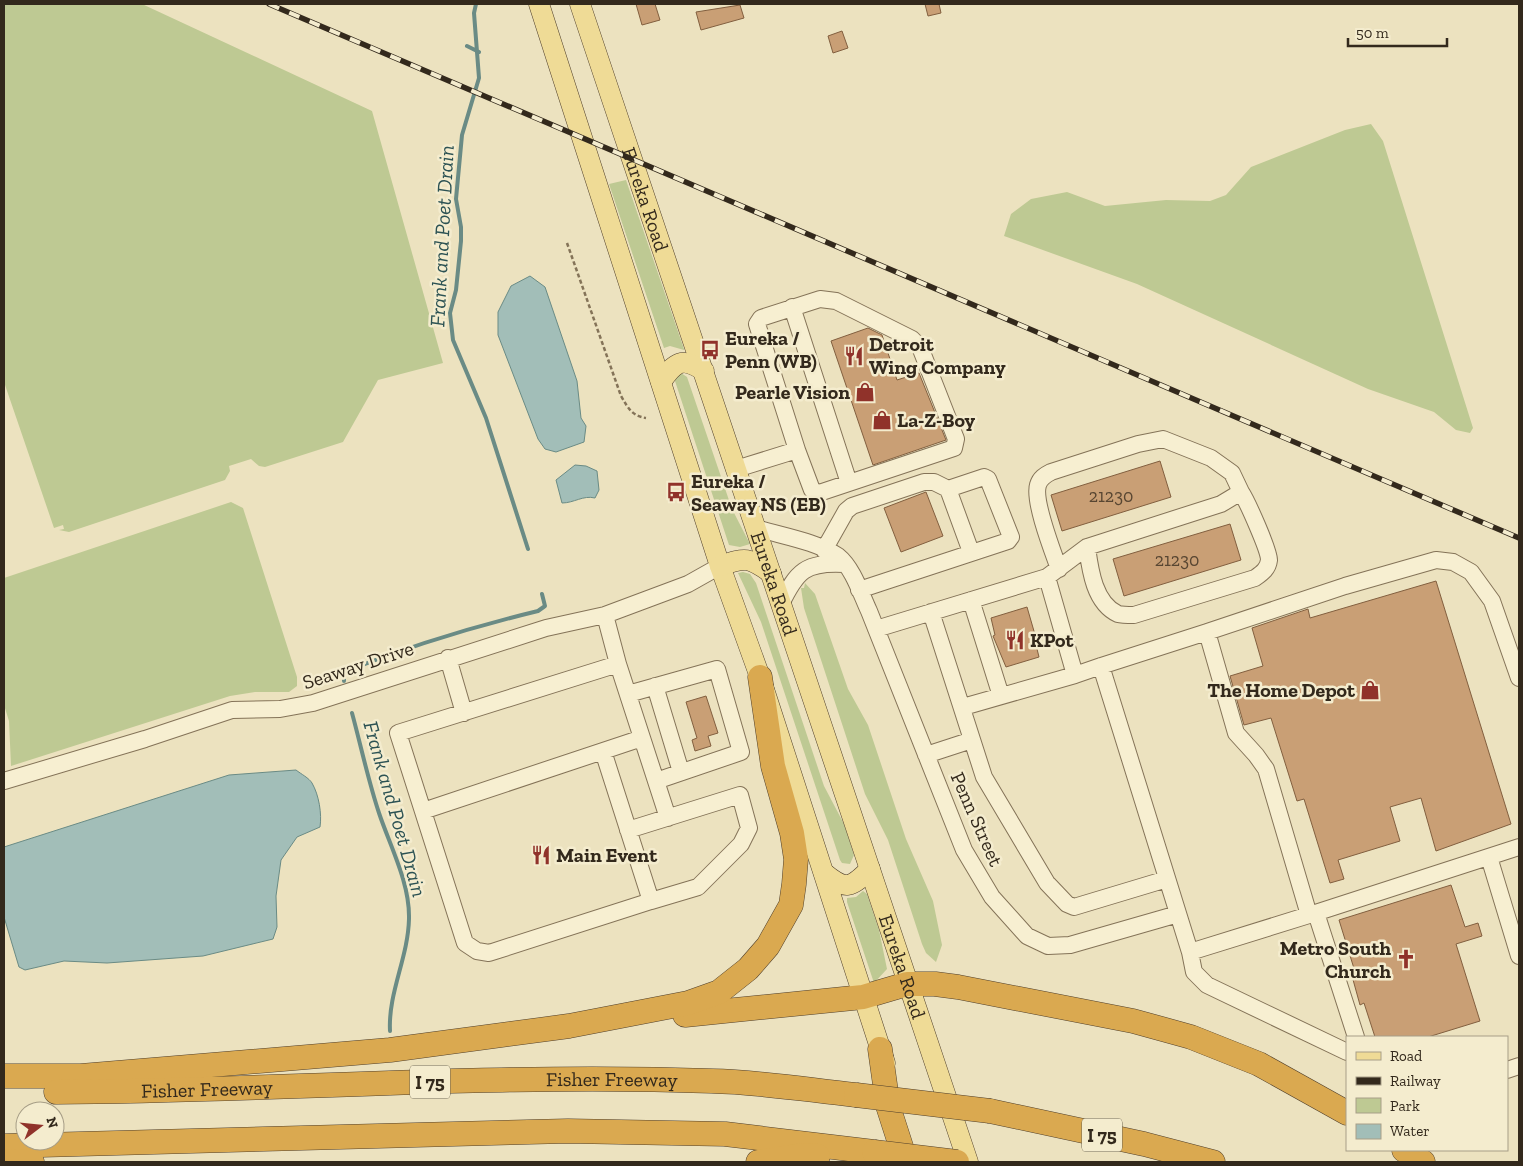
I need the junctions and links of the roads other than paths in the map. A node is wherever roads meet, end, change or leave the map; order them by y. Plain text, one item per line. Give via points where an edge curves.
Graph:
1 (539, 4) edge
2 (580, 4) edge
3 (792, 308) junction
4 (704, 371) junction
5 (661, 382) junction
6 (797, 450) junction
7 (736, 469) junction
8 (849, 483) junction
9 (948, 488) junction
10 (1241, 492) junction
11 (756, 528) junction
12 (1087, 547) junction
13 (824, 550) junction
14 (971, 552) junction
15 (844, 564) junction
16 (720, 566) junction
17 (771, 573) junction
18 (1053, 573) junction
19 (859, 590) junction
20 (971, 600) junction
21 (781, 604) junction
22 (931, 612) junction
23 (605, 615) junction
24 (876, 629) junction
25 (1208, 632) junction
26 (448, 658) junction
27 (618, 664) junction
28 (1101, 666) junction
29 (1075, 675) junction
30 (760, 677) junction
31 (1519, 678) edge
32 (654, 686) junction
33 (628, 694) junction
34 (1002, 696) junction
35 (962, 707) junction
36 (464, 713) junction
37 (642, 738) junction
38 (972, 740) junction
39 (602, 751) junction
40 (926, 755) junction
41 (681, 772) junction
42 (4, 781) edge
43 (656, 781) junction
44 (423, 811) junction
45 (668, 818) junction
46 (628, 830) junction
47 (1519, 848) edge
48 (1489, 857) junction
49 (870, 869) junction
50 (824, 872) junction
51 (1168, 880) junction
52 (651, 901) junction
53 (1178, 914) junction
54 (1313, 914) junction
55 (1190, 952) junction
56 (1519, 956) edge
57 (907, 984) junction
58 (863, 997) junction
59 (569, 1026) junction
60 (1356, 1036) edge
61 (880, 1049) junction
62 (1346, 1052) edge
63 (4, 1076) edge
64 (4, 1092) edge
65 (1346, 1112) edge
66 (4, 1146) edge
67 (1406, 1151) edge
68 (874, 1152) junction
69 (4, 1161) edge
70 (32, 1162) edge
71 (758, 1162) edge
72 (906, 1162) edge
73 (918, 1162) edge
74 (957, 1162) edge
75 (968, 1162) edge
76 (1213, 1162) edge
77 (1423, 1162) edge

1 - 5 main road, Eureka Road
2 - 4 main road, Eureka Road
3 - 6 street via 761,318 757,324
3 - 8 street
3 - 8 street via 820,298 836,302 912,339 920,347 956,439 954,448
4 - 5 main road via 692,363 680,362
4 - 7 main road, Eureka Road
5 - 16 main road, Eureka Road
6 - 7 street
6 - 8 street via 812,490 819,493
7 - 11 main road, Eureka Road
9 - 13 street via 924,482 852,506
9 - 14 street
9 - 14 street via 984,477 988,479 1011,536 1008,541
10 - 12 street via 1220,504
10 - 12 street via 1269,559 1266,570 1255,578 1134,615 1118,614 1097,590 1090,574
10 - 18 street via 1232,473 1210,458 1163,439 1052,472 1042,477 1037,486
11 - 13 street, Penn Street
11 - 17 main road, Eureka Road
12 - 18 street
13 - 15 street, Penn Street via 839,557
14 - 19 street
15 - 19 street, Penn Street
15 - 21 street via 826,563 794,577
16 - 17 main road via 741,558 753,560
16 - 23 street, Seaway Drive via 688,584
16 - 30 main road, Eureka Road
17 - 21 main road, Eureka Road
18 - 20 street
18 - 29 street
19 - 24 street, Penn Street
20 - 22 street
20 - 34 street
21 - 49 main road, Eureka Road
22 - 24 street
22 - 35 street
23 - 26 street, Seaway Drive via 562,623
23 - 27 street
24 - 40 street, Penn Street
25 - 28 street
25 - 31 street via 1345,586 1436,560 1453,562 1471,572 1492,601
25 - 54 street via 1236,733 1266,769
26 - 36 street
26 - 42 street, Seaway Drive via 302,706 232,710
27 - 33 street
27 - 36 street
28 - 29 street
28 - 51 street
29 - 34 street
30 - 50 main road, Eureka Road
30 - 59 highway via 773,766 796,859 791,905 782,923 748,970 719,992 688,1003
32 - 33 street
32 - 41 street
32 - 41 street via 717,669 741,752
33 - 37 street
34 - 35 street
35 - 38 street
36 - 44 street via 398,734
37 - 39 street
37 - 43 street
38 - 40 street
38 - 51 street via 984,776 1003,812 1047,883 1067,904 1074,907
39 - 44 street
39 - 46 street
40 - 53 street, Penn Street via 974,869 992,897 1027,936 1048,946 1070,945
41 - 43 street
43 - 45 street
44 - 52 street via 465,943 477,951 489,953
45 - 46 street
45 - 52 street via 740,795 748,828 740,844 698,887
46 - 52 street
47 - 48 street
48 - 54 street
48 - 56 street
49 - 50 main road via 858,881 845,886
49 - 57 main road, Eureka Road
50 - 58 main road, Eureka Road
51 - 53 street
53 - 55 street
54 - 55 street
54 - 60 street
55 - 62 street via 1194,972 1207,986
57 - 58 highway
57 - 65 highway via 958,987 1133,1021 1191,1037 1259,1064
57 - 75 main road, Eureka Road
58 - 59 highway
58 - 61 main road, Eureka Road
59 - 63 highway via 390,1050 81,1076
61 - 72 highway via 888,1106
61 - 73 main road, Eureka Road
64 - 76 highway, Fisher Freeway / I 75, bridge via 560,1079 714,1081 990,1112
66 - 68 highway via 568,1131 725,1134
67 - 77 highway
68 - 71 highway via 858,1158 802,1155
68 - 74 highway, bridge
69 - 70 highway

